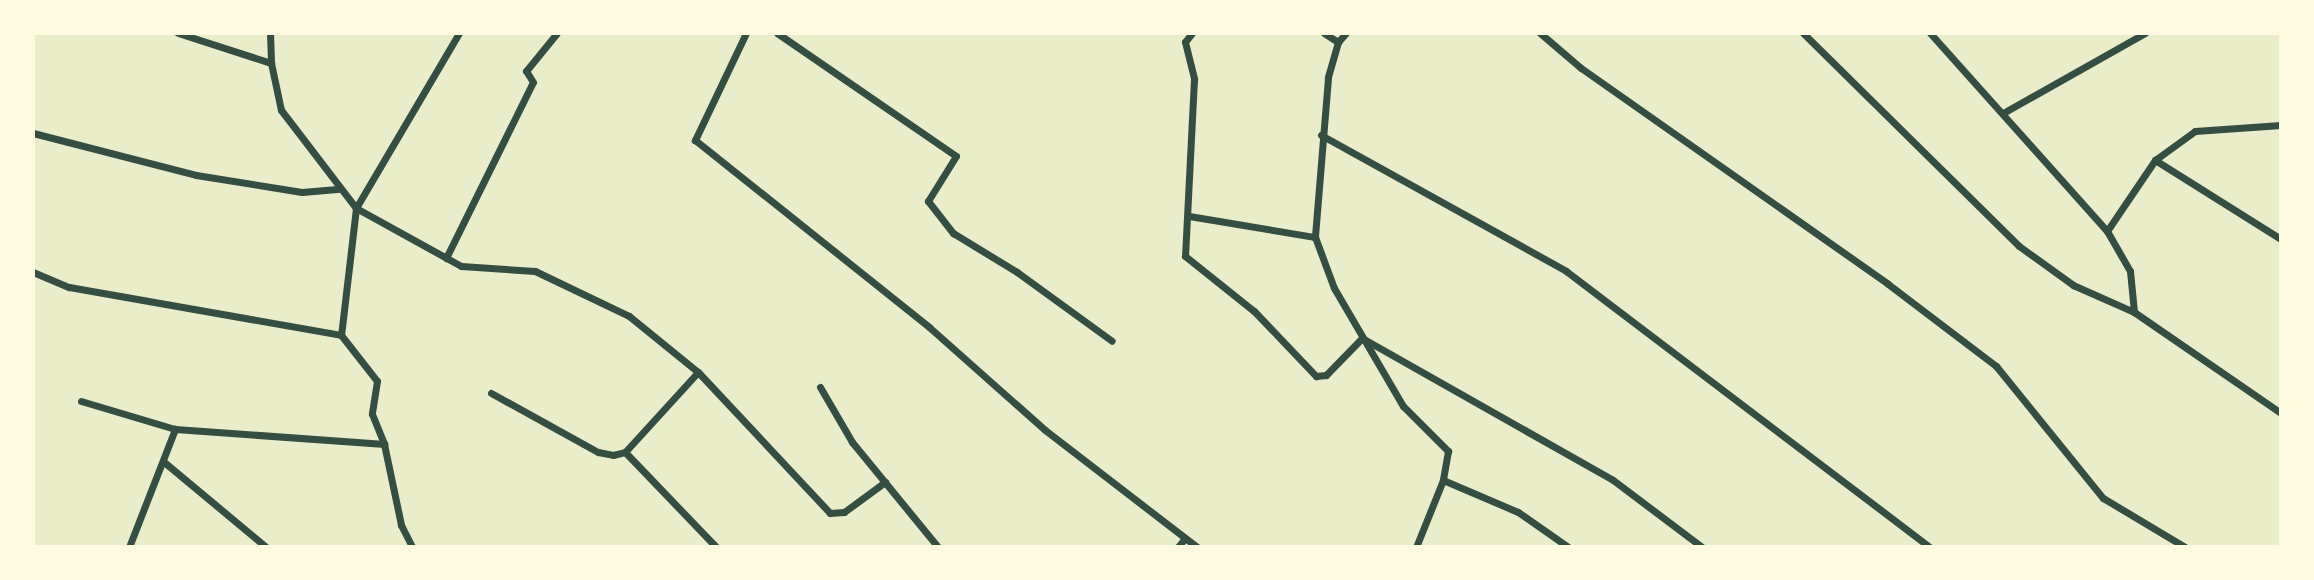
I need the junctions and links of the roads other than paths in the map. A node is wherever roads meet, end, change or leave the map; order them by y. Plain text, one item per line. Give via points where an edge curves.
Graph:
1 (178, 33) edge
2 (270, 33) edge
3 (459, 33) edge
4 (556, 33) edge
5 (746, 33) edge
6 (777, 33) edge
7 (1192, 33) edge
8 (1324, 33) edge
9 (1346, 33) edge
10 (1540, 33) edge
11 (1803, 33) edge
12 (1930, 33) edge
13 (2145, 33) edge
14 (1338, 42) junction
15 (271, 63) junction
16 (2003, 113) junction
17 (2281, 125) edge
18 (33, 133) edge
19 (1321, 135) junction
20 (2155, 160) junction
21 (340, 189) junction
22 (356, 208) junction
23 (1189, 216) junction
24 (2106, 231) junction
25 (1315, 237) junction
26 (2281, 239) edge
27 (446, 258) junction
28 (34, 274) edge
29 (2134, 312) junction
30 (341, 335) junction
31 (1362, 338) junction
32 (1112, 341) dead end
33 (698, 372) junction
34 (820, 387) dead end
35 (491, 393) dead end
36 (81, 401) dead end
37 (2281, 414) edge
38 (175, 429) junction
39 (384, 444) junction
40 (625, 452) junction
41 (164, 462) junction
42 (1443, 480) junction
43 (885, 482) junction
44 (1185, 538) junction
45 (129, 547) edge
46 (266, 547) edge
47 (412, 547) edge
48 (716, 547) edge
49 (938, 547) edge
50 (1178, 547) edge
51 (1198, 547) edge
52 (1416, 547) edge
53 (1568, 547) edge
54 (1702, 547) edge
55 (1929, 547) edge
56 (2185, 547) edge

1 - 15 street
2 - 15 street
3 - 22 street
4 - 27 street via 526,71 533,82
5 - 44 street via 695,140 929,327 1045,430
6 - 32 street via 956,156 928,201 953,233 1017,272
7 - 23 street via 1185,42 1194,79
8 - 14 street
9 - 14 street
10 - 56 street via 1581,68 1997,366 2103,498
11 - 29 street via 2020,246 2073,285
12 - 16 street
13 - 16 street
14 - 19 street
15 - 21 street via 281,110
16 - 24 street
17 - 20 street via 2195,131
18 - 21 street via 196,175 302,192
19 - 25 street
19 - 55 street via 1566,271
20 - 24 street
20 - 26 street
21 - 22 street
22 - 27 street
22 - 30 street
23 - 25 street
23 - 31 street via 1185,256 1254,311 1316,376 1326,375
24 - 29 street via 2130,271
25 - 31 street via 1334,288
27 - 33 street via 461,266 535,271 629,316
28 - 30 street via 69,287
29 - 37 street
30 - 39 street via 377,381 372,414
31 - 42 street via 1403,406 1448,451
31 - 54 street via 1613,480
33 - 40 street
33 - 43 street via 830,513 844,512
34 - 43 street via 852,442
35 - 40 street via 598,452
36 - 38 street
38 - 39 street
38 - 41 street
39 - 47 street via 401,525
40 - 48 street
41 - 45 street
41 - 46 street
42 - 52 street
42 - 53 street via 1518,512
43 - 49 street
44 - 50 street
44 - 51 street

